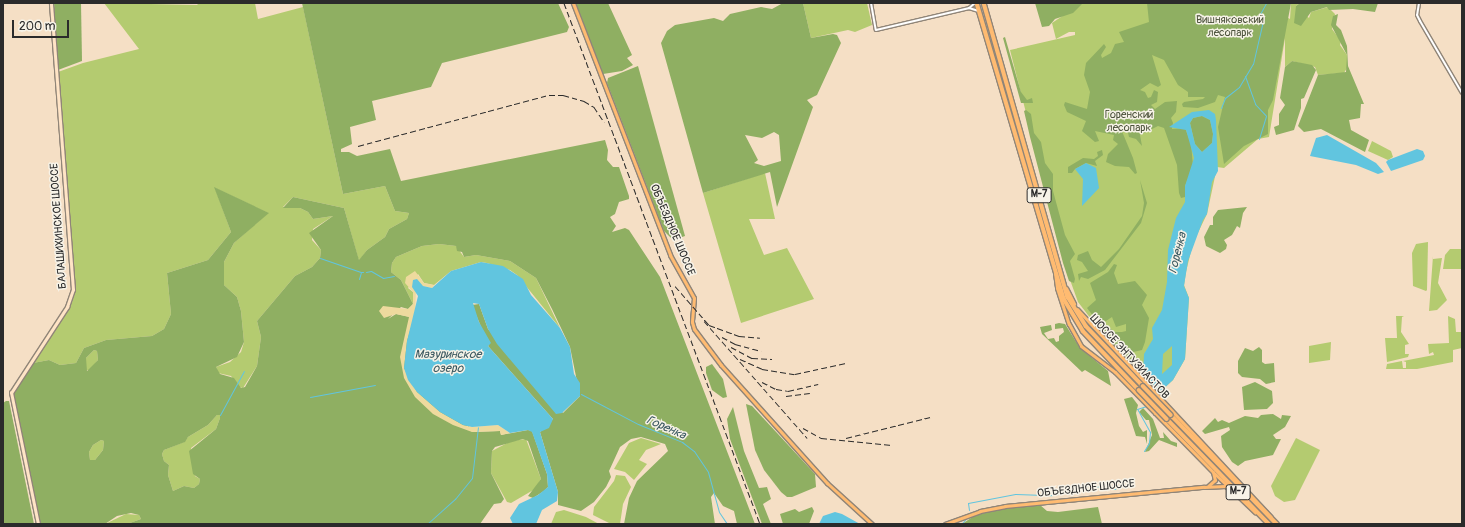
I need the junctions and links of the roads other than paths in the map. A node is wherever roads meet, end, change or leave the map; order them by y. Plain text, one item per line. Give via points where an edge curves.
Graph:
1 (51, 3) edge
2 (573, 3) edge
3 (871, 3) edge
4 (976, 3) edge
5 (1419, 3) edge
6 (985, 4) edge
7 (969, 8) junction
8 (980, 12) junction
9 (1462, 93) edge
10 (1055, 274) junction
11 (1062, 279) junction
12 (1148, 385) junction
13 (1137, 396) junction
14 (1165, 404) junction
15 (1156, 414) junction
16 (1213, 472) junction
17 (1204, 488) junction
18 (1232, 489) junction
19 (1272, 518) junction
20 (1268, 523) edge
21 (38, 524) edge
22 (872, 524) edge
23 (945, 524) edge
24 (1277, 524) edge

1 - 21 main road, БАЛАШИХИНСКОЕ ШОССЕ via 73,290 67,307 11,393
2 - 22 main road, ОБЪЕЗДНОЕ ШОССЕ via 670,255 694,298 694,329 721,365 835,491
3 - 7 street via 876,30
4 - 7 street
4 - 8 highway, ШОССЕ ЭНТУЗИАСТОВ / М-7
5 - 9 street via 1417,15
6 - 11 highway, ШОССЕ ЭНТУЗИАСТОВ / М-7
7 - 8 street
8 - 10 highway, ШОССЕ ЭНТУЗИАСТОВ / М-7
10 - 13 main road via 1059,294 1077,339
10 - 20 highway, ШОССЕ ЭНТУЗИАСТОВ / М-7, bridge via 1064,300 1079,326
11 - 12 main road via 1083,317
11 - 19 highway, ШОССЕ ЭНТУЗИАСТОВ / М-7, bridge via 1070,301 1086,326
12 - 13 main road via 1147,395
12 - 14 main road
13 - 15 main road
14 - 15 main road via 1157,405
14 - 19 main road
15 - 16 main road
16 - 17 main road via 1214,482
16 - 18 main road
17 - 18 main road, ОБЪЕЗДНОЕ ШОССЕ via 1225,486
17 - 23 main road, ОБЪЕЗДНОЕ ШОССЕ via 1005,506 980,511
18 - 20 main road
19 - 24 highway, ШОССЕ ЭНТУЗИАСТОВ / М-7

